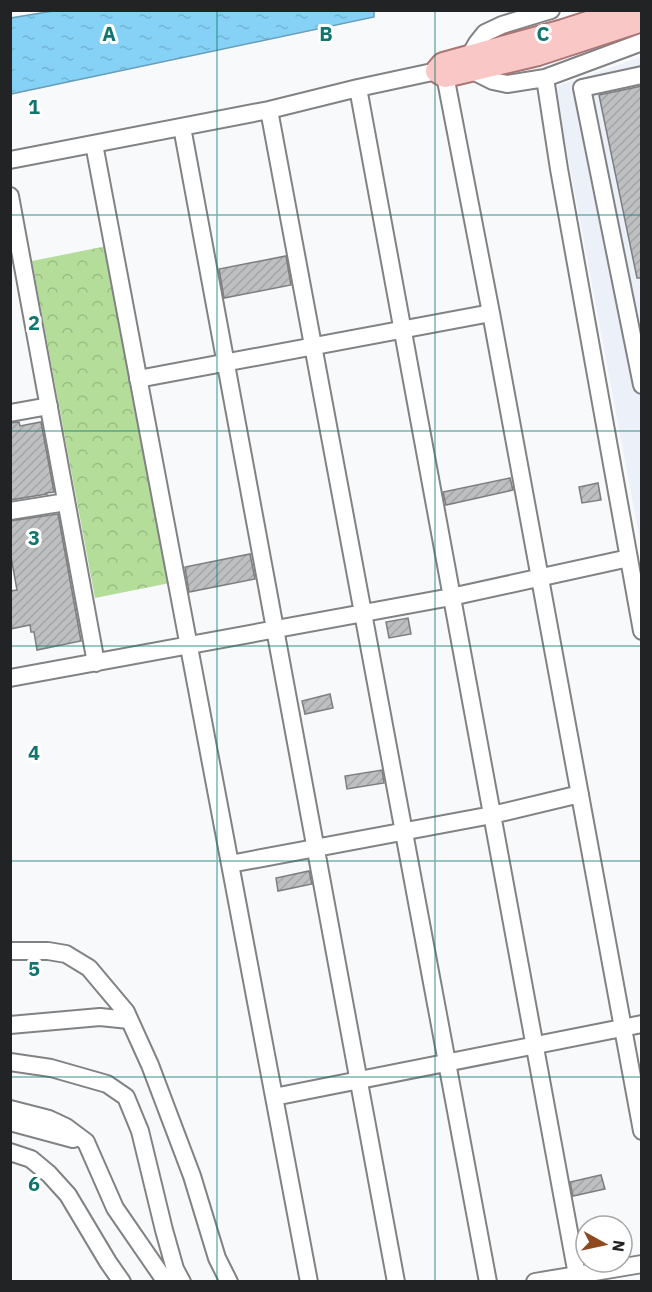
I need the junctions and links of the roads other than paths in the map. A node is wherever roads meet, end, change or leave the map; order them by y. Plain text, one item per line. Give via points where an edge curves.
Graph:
1 (551, 10) edge
2 (628, 10) edge
3 (642, 20) edge
4 (642, 42) edge
5 (470, 64) junction
6 (442, 70) junction
7 (642, 75) edge
8 (545, 78) junction
9 (358, 88) junction
10 (269, 110) junction
11 (182, 127) junction
12 (94, 144) junction
13 (10, 160) edge
14 (10, 196) edge
15 (16, 258) edge
16 (491, 313) junction
17 (402, 329) junction
18 (314, 346) junction
19 (225, 363) junction
20 (138, 379) junction
21 (642, 386) edge
22 (49, 406) junction
23 (10, 414) edge
24 (66, 502) junction
25 (10, 511) edge
26 (628, 558) junction
27 (540, 578) junction
28 (451, 597) junction
29 (363, 613) junction
30 (275, 629) junction
31 (642, 631) edge
32 (189, 645) junction
33 (96, 663) junction
34 (10, 678) edge
35 (580, 794) junction
36 (492, 814) junction
37 (404, 831) junction
38 (316, 848) junction
39 (230, 864) junction
40 (10, 951) edge
41 (129, 1020) junction
42 (642, 1024) edge
43 (10, 1025) edge
44 (623, 1028) junction
45 (534, 1045) junction
46 (10, 1062) edge
47 (447, 1063) junction
48 (359, 1080) junction
49 (274, 1097) junction
50 (10, 1109) edge
51 (10, 1122) edge
52 (642, 1131) edge
53 (86, 1142) junction
54 (10, 1152) edge
55 (642, 1264) edge
56 (577, 1275) junction
57 (122, 1281) edge
58 (166, 1281) edge
59 (182, 1281) edge
60 (229, 1281) edge
61 (309, 1281) edge
62 (396, 1281) edge
63 (488, 1281) edge
64 (535, 1281) edge

1 - 5 street via 485,33
2 - 5 main road
3 - 5 main road via 538,54
4 - 8 street
5 - 6 main road
5 - 8 street via 493,81 507,84
6 - 9 street
6 - 16 street
7 - 21 street via 582,88
8 - 26 street
9 - 10 street
9 - 17 street
10 - 11 street
10 - 18 street
11 - 12 street
11 - 19 street
12 - 13 street
12 - 20 street
14 - 15 street
15 - 22 street
16 - 17 street
16 - 27 street
17 - 18 street
17 - 28 street
18 - 19 street
18 - 29 street
19 - 20 street
19 - 30 street
20 - 32 street
22 - 23 street
22 - 24 street
24 - 25 street
24 - 33 street
26 - 27 street
26 - 31 street
27 - 28 street
27 - 35 street
28 - 29 street
28 - 36 street
29 - 30 street
29 - 37 street
30 - 32 street
30 - 38 street
32 - 33 street
32 - 39 street
33 - 34 street
35 - 36 street
35 - 44 street
36 - 37 street
36 - 45 street
37 - 38 street
37 - 47 street
38 - 39 street
38 - 48 street
39 - 49 street
40 - 41 street via 66,954 89,968
41 - 43 street via 100,1017
41 - 60 street via 150,1065 192,1176 217,1258
42 - 44 street
44 - 45 street
44 - 52 street
45 - 47 street
45 - 56 street
46 - 59 street via 51,1068 107,1084 126,1097 140,1131 164,1230
47 - 48 street
47 - 63 street
48 - 49 street
48 - 62 street
49 - 61 street
50 - 53 street via 48,1119
51 - 53 street
53 - 58 street via 115,1208
54 - 57 street via 31,1159 68,1195
55 - 56 street
56 - 64 street

